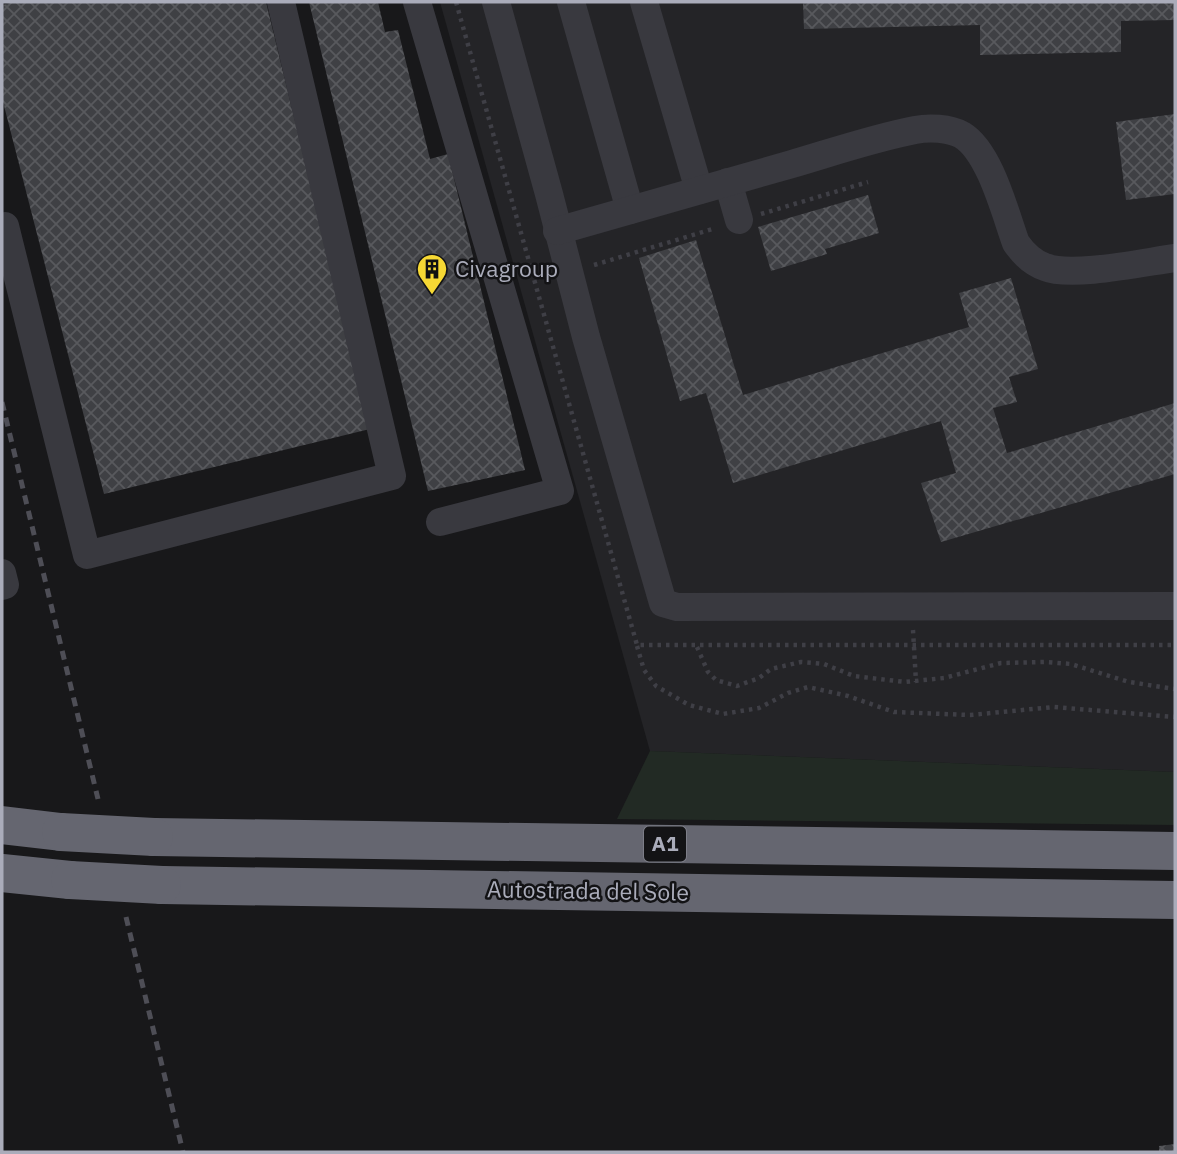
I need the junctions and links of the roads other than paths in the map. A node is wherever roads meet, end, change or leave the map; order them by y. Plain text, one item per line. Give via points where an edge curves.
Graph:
1 (281, 2) edge
2 (417, 2) edge
3 (496, 2) edge
4 (571, 2) edge
5 (644, 2) edge
6 (727, 182) junction
7 (699, 190) junction
8 (630, 210) junction
9 (739, 220) road end
10 (5, 226) dead end
11 (557, 231) junction
12 (1175, 258) edge
13 (440, 522) dead end
14 (2, 573) edge
15 (2, 586) edge
16 (1175, 606) edge
17 (2, 825) edge
18 (1175, 851) edge
19 (2, 873) edge
20 (1175, 900) edge

1 - 10 lane via 392,476 87,555
2 - 13 lane via 560,491
3 - 11 lane
4 - 8 lane
5 - 7 lane
6 - 7 lane
6 - 9 lane
6 - 12 lane via 917,130 951,131 963,136 986,164 1016,243 1046,268 1075,270
7 - 8 lane
8 - 11 lane
11 - 16 lane via 663,603 677,607
14 - 15 lane
17 - 18 highway, Autostrada del Sole / A1, bridge via 154,837
19 - 20 highway, Autostrada del Sole / A1, bridge via 162,885

